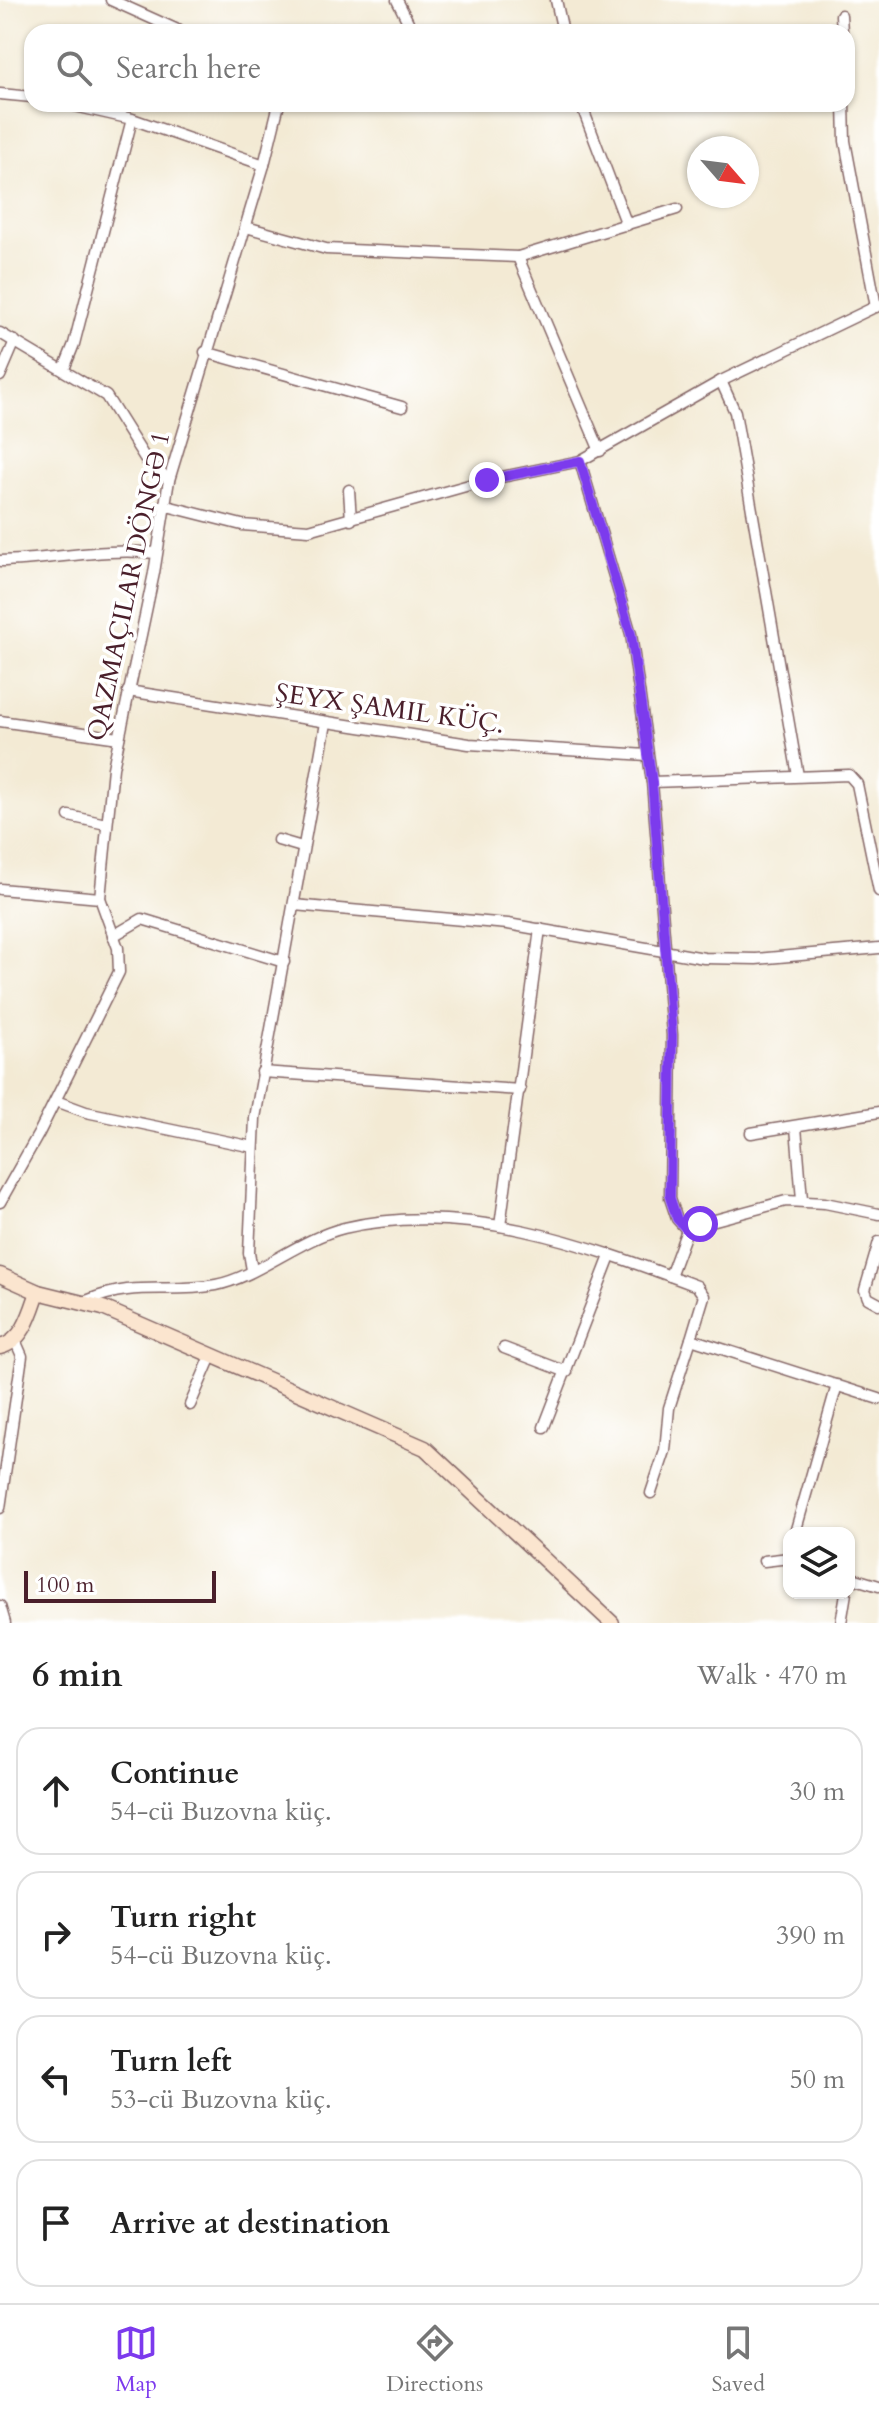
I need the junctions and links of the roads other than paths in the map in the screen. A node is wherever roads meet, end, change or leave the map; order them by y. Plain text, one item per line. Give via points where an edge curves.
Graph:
1 (397, 0) edge
2 (556, 0) edge
3 (115, 1) edge
4 (841, 15) dead end
5 (152, 24) edge
6 (409, 24) edge
7 (561, 24) edge
8 (842, 24) edge
9 (0, 94) edge
10 (24, 96) edge
11 (100, 112) edge
12 (126, 112) edge
13 (277, 112) edge
14 (584, 112) edge
15 (844, 112) edge
16 (126, 118) junction
17 (264, 165) junction
18 (677, 209) dead end
19 (627, 225) junction
20 (246, 227) junction
21 (518, 257) junction
22 (878, 306) edge
23 (0, 333) edge
24 (15, 341) junction
25 (205, 352) junction
26 (64, 369) junction
27 (0, 376) edge
28 (721, 381) junction
29 (402, 407) dead end
30 (600, 451) junction
31 (580, 461) junction
32 (169, 480) junction
33 (349, 490) dead end
34 (163, 505) junction
35 (351, 520) junction
36 (156, 553) junction
37 (0, 561) edge
38 (128, 691) junction
39 (0, 721) edge
40 (326, 723) junction
41 (119, 738) junction
42 (647, 755) junction
43 (798, 776) junction
44 (652, 782) junction
45 (69, 816) dead end
46 (106, 824) junction
47 (278, 840) dead end
48 (302, 847) junction
49 (0, 889) edge
50 (879, 891) edge
51 (100, 898) junction
52 (294, 905) junction
53 (540, 929) junction
54 (113, 936) junction
55 (879, 948) edge
56 (664, 952) junction
57 (284, 962) junction
58 (262, 1072) junction
59 (520, 1090) junction
60 (56, 1101) junction
61 (879, 1112) edge
62 (796, 1127) junction
63 (751, 1133) dead end
64 (253, 1147) junction
65 (802, 1200) junction
66 (0, 1202) edge
67 (879, 1214) edge
68 (500, 1226) junction
69 (687, 1230) junction
70 (879, 1242) edge
71 (610, 1256) junction
72 (252, 1270) junction
73 (0, 1275) edge
74 (670, 1276) junction
75 (38, 1292) junction
76 (86, 1301) junction
77 (879, 1304) edge
78 (691, 1339) junction
79 (15, 1340) junction
80 (0, 1347) edge
81 (504, 1348) dead end
82 (212, 1354) junction
83 (567, 1372) junction
84 (837, 1385) junction
85 (879, 1399) edge
86 (190, 1405) dead end
87 (544, 1427) dead end
88 (651, 1493) dead end
89 (0, 1508) edge
90 (797, 1527) edge
91 (783, 1559) edge
92 (764, 1561) dead end
93 (855, 1579) edge
94 (879, 1586) edge
95 (845, 1599) edge
96 (0, 1606) edge
97 (5, 1623) edge
98 (612, 1623) edge
99 (841, 1623) edge

1 - 6 street
2 - 7 street
3 - 5 street
4 - 8 street
9 - 10 street
11 - 16 street
12 - 16 street
13 - 17 street
14 - 19 street
15 - 22 street via 845,141
16 - 17 street
16 - 26 street
17 - 20 street
18 - 19 street
19 - 21 street
20 - 21 street via 326,249
20 - 25 street
21 - 30 street
22 - 28 street
23 - 24 street
24 - 26 street
24 - 27 street
25 - 29 street
25 - 32 street
26 - 32 street via 106,396 148,463
28 - 30 street
28 - 43 street via 735,412
30 - 31 street
31 - 35 street via 487,480
31 - 42 street via 631,634
32 - 34 street
33 - 35 street
34 - 35 street via 217,521 288,531
34 - 36 street
36 - 37 street
36 - 38 street
38 - 40 street, ŞEYX ŞAMIL KÜÇ.
38 - 41 street
39 - 41 street
40 - 42 street, ŞEYX ŞAMIL KÜÇ. via 469,744
40 - 48 street
41 - 46 street
42 - 44 street
43 - 44 street
43 - 50 street via 843,773 855,779
44 - 56 street
45 - 46 street
46 - 51 street
47 - 48 street
48 - 52 street
49 - 51 street
51 - 54 street
52 - 53 street
52 - 57 street
53 - 56 street
53 - 59 street
54 - 57 street via 142,919
54 - 60 street via 119,972
55 - 56 street via 732,960
56 - 69 street via 673,1061 670,1198
57 - 58 street
58 - 59 street
58 - 64 street
59 - 68 street
60 - 64 street
60 - 66 street
61 - 62 street
62 - 63 street
62 - 65 street
64 - 72 street
65 - 67 street
65 - 69 street
68 - 71 street via 564,1238
68 - 72 street via 417,1220 369,1224 325,1234
69 - 74 street
70 - 77 street via 865,1290
71 - 74 street
71 - 83 street
72 - 76 street via 217,1284 126,1287
73 - 75 street
74 - 78 street via 703,1290
75 - 76 street
75 - 79 street
76 - 82 street
78 - 84 street
78 - 88 street
79 - 80 street
79 - 89 street via 21,1365
81 - 83 street
82 - 86 street
82 - 98 street via 425,1448
83 - 87 street
84 - 85 street
84 - 90 street
91 - 92 street
93 - 94 street
95 - 99 street
96 - 97 street

